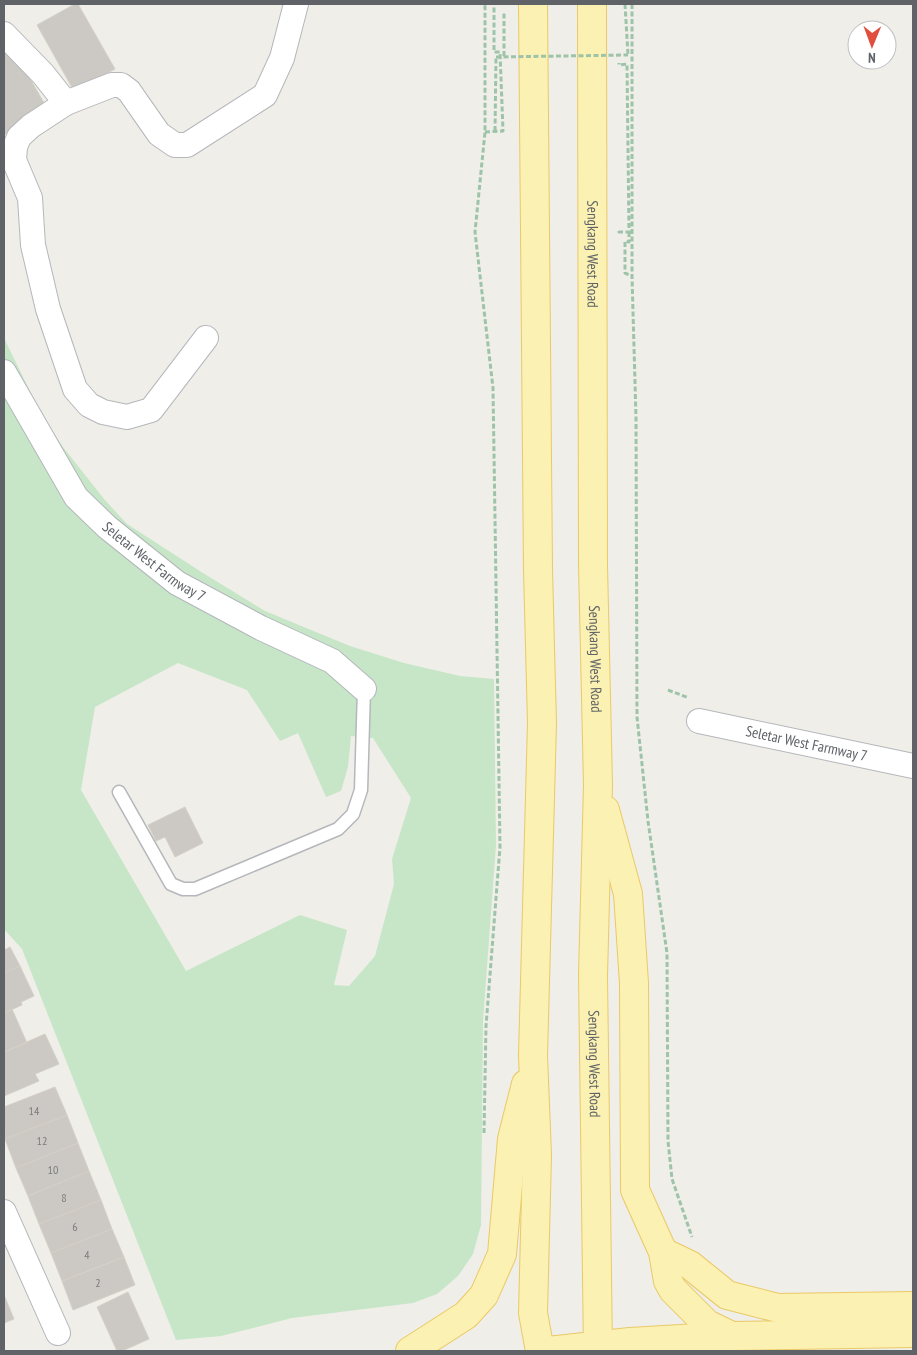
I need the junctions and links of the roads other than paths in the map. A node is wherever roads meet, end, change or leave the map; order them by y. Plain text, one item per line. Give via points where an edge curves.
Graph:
1 (296, 4) edge
2 (532, 4) edge
3 (592, 4) edge
4 (4, 34) edge
5 (66, 103) junction
6 (206, 338) dead end
7 (4, 372) edge
8 (364, 689) joint
9 (699, 721) dead end
10 (913, 766) edge
11 (598, 785) junction
12 (119, 792) dead end
13 (533, 1056) junction
14 (4, 1212) edge
15 (663, 1252) junction
16 (913, 1306) edge
17 (58, 1332) dead end
18 (913, 1333) edge
19 (732, 1336) junction
20 (598, 1348) edge
21 (410, 1351) edge
22 (540, 1351) edge
23 (548, 1351) edge

1 - 5 street via 282,58 266,95 187,145 176,145 159,134 129,91 121,85 112,85
2 - 13 main road via 542,723
3 - 11 main road, Sengkang West Road via 593,565
4 - 5 street
5 - 6 street via 19,137 14,160 30,198 33,245 48,309 75,389 89,405 103,412 127,417 151,410
7 - 8 street, Seletar West Farmway 7 via 76,497 108,527 177,583 332,661
8 - 12 lane via 361,790 353,814 338,829 195,889 183,889 171,884
9 - 10 street, Seletar West Farmway 7
11 - 15 main road via 628,894 634,984 635,1190
11 - 20 main road, Sengkang West Road via 593,976
13 - 21 main road via 512,1139 502,1254 484,1295 466,1315
13 - 22 main road via 536,1155 533,1313
14 - 17 street
15 - 16 main road via 690,1266 727,1295 778,1308
15 - 19 main road via 668,1281 673,1290 707,1324
18 - 19 main road
19 - 20 main road via 630,1342
20 - 23 main road

